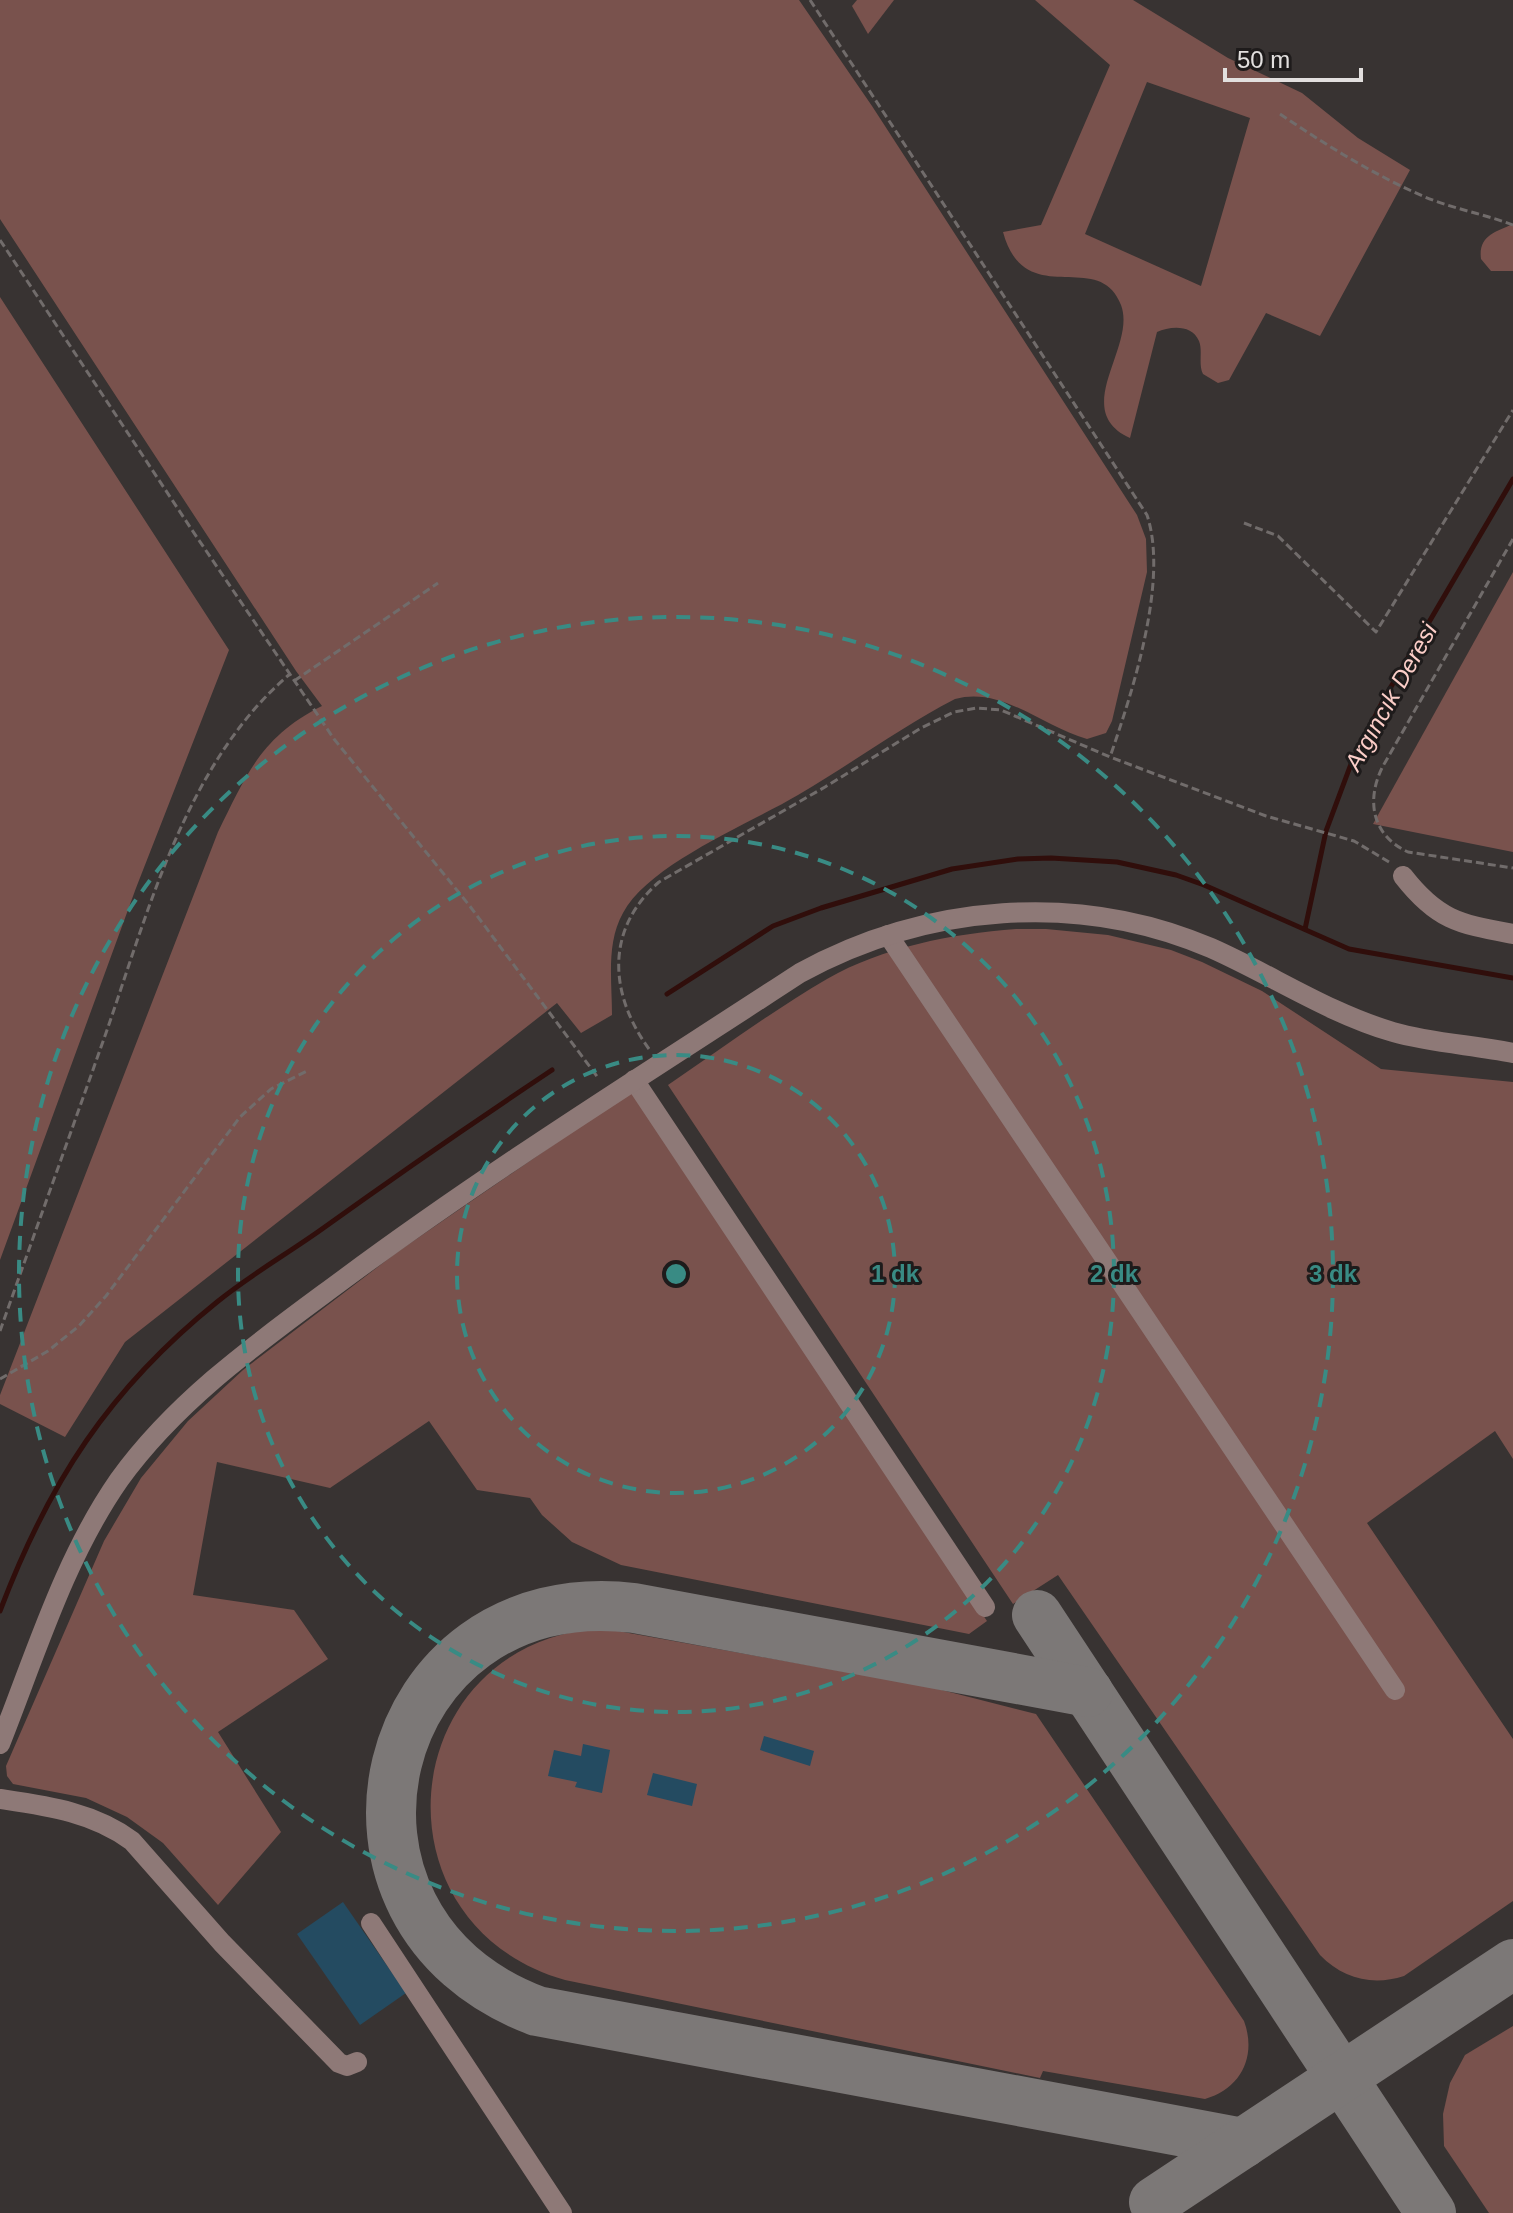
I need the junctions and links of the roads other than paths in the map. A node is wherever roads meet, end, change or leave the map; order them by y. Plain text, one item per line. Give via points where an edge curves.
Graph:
1 (1403, 876) road end
2 (1513, 934) edge
3 (888, 935) junction
4 (1513, 1053) edge
5 (634, 1080) junction
6 (985, 1607) dead end
7 (1395, 1690) dead end
8 (0, 1744) edge
9 (0, 1799) edge
10 (371, 1923) dead end
11 (357, 2062) dead end
12 (562, 2213) edge

1 - 2 lane via 1448,918
3 - 4 lane via 949,918 992,913 1115,919 1208,947 1322,1004 1395,1033
3 - 5 lane via 800,973
3 - 7 lane
5 - 6 lane
5 - 8 lane via 298,1313 154,1436 85,1537
9 - 11 lane via 84,1815 132,1841 339,2063
10 - 12 lane

